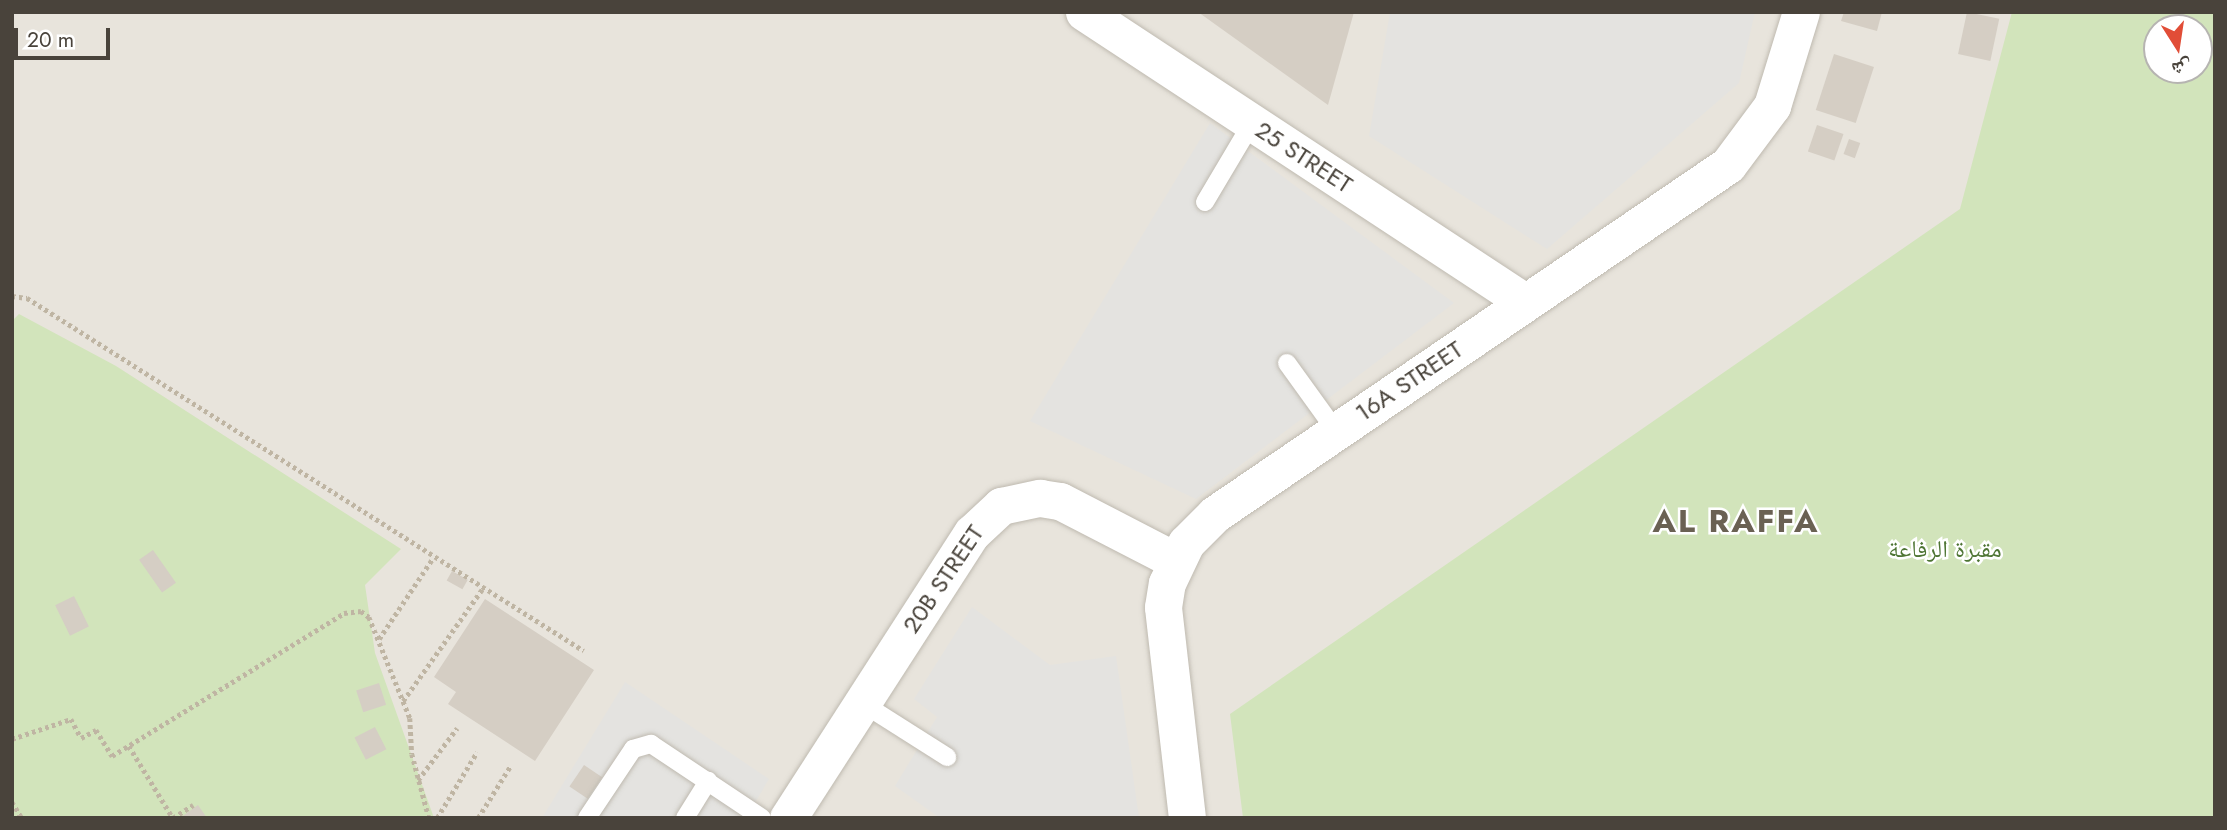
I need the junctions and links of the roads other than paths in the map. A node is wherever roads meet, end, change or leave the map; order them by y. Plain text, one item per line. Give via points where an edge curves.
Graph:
1 (1084, 12) edge
2 (1801, 12) edge
3 (1252, 123) junction
4 (1205, 202) dead end
5 (1525, 302) junction
6 (1287, 363) dead end
7 (1336, 431) junction
8 (1176, 561) junction
9 (862, 703) junction
10 (947, 757) dead end
11 (708, 781) junction
12 (587, 818) edge
13 (685, 818) edge
14 (762, 818) edge
15 (788, 818) edge
16 (1187, 818) edge

1 - 3 street, 25 STREET
2 - 5 street, 16A STREET via 1772,106 1745,147 1708,180
3 - 4 lane
3 - 5 street, 25 STREET
5 - 7 street, 16A STREET
6 - 7 lane
7 - 8 street, 16A STREET via 1215,514 1186,543
8 - 9 street, 20B STREET via 1060,501 1040,498 1001,506 972,533
8 - 16 street, 16A STREET via 1163,607
9 - 10 lane
9 - 15 street, 20B STREET
11 - 12 lane via 660,747 641,744 633,749
11 - 13 lane
11 - 14 lane

